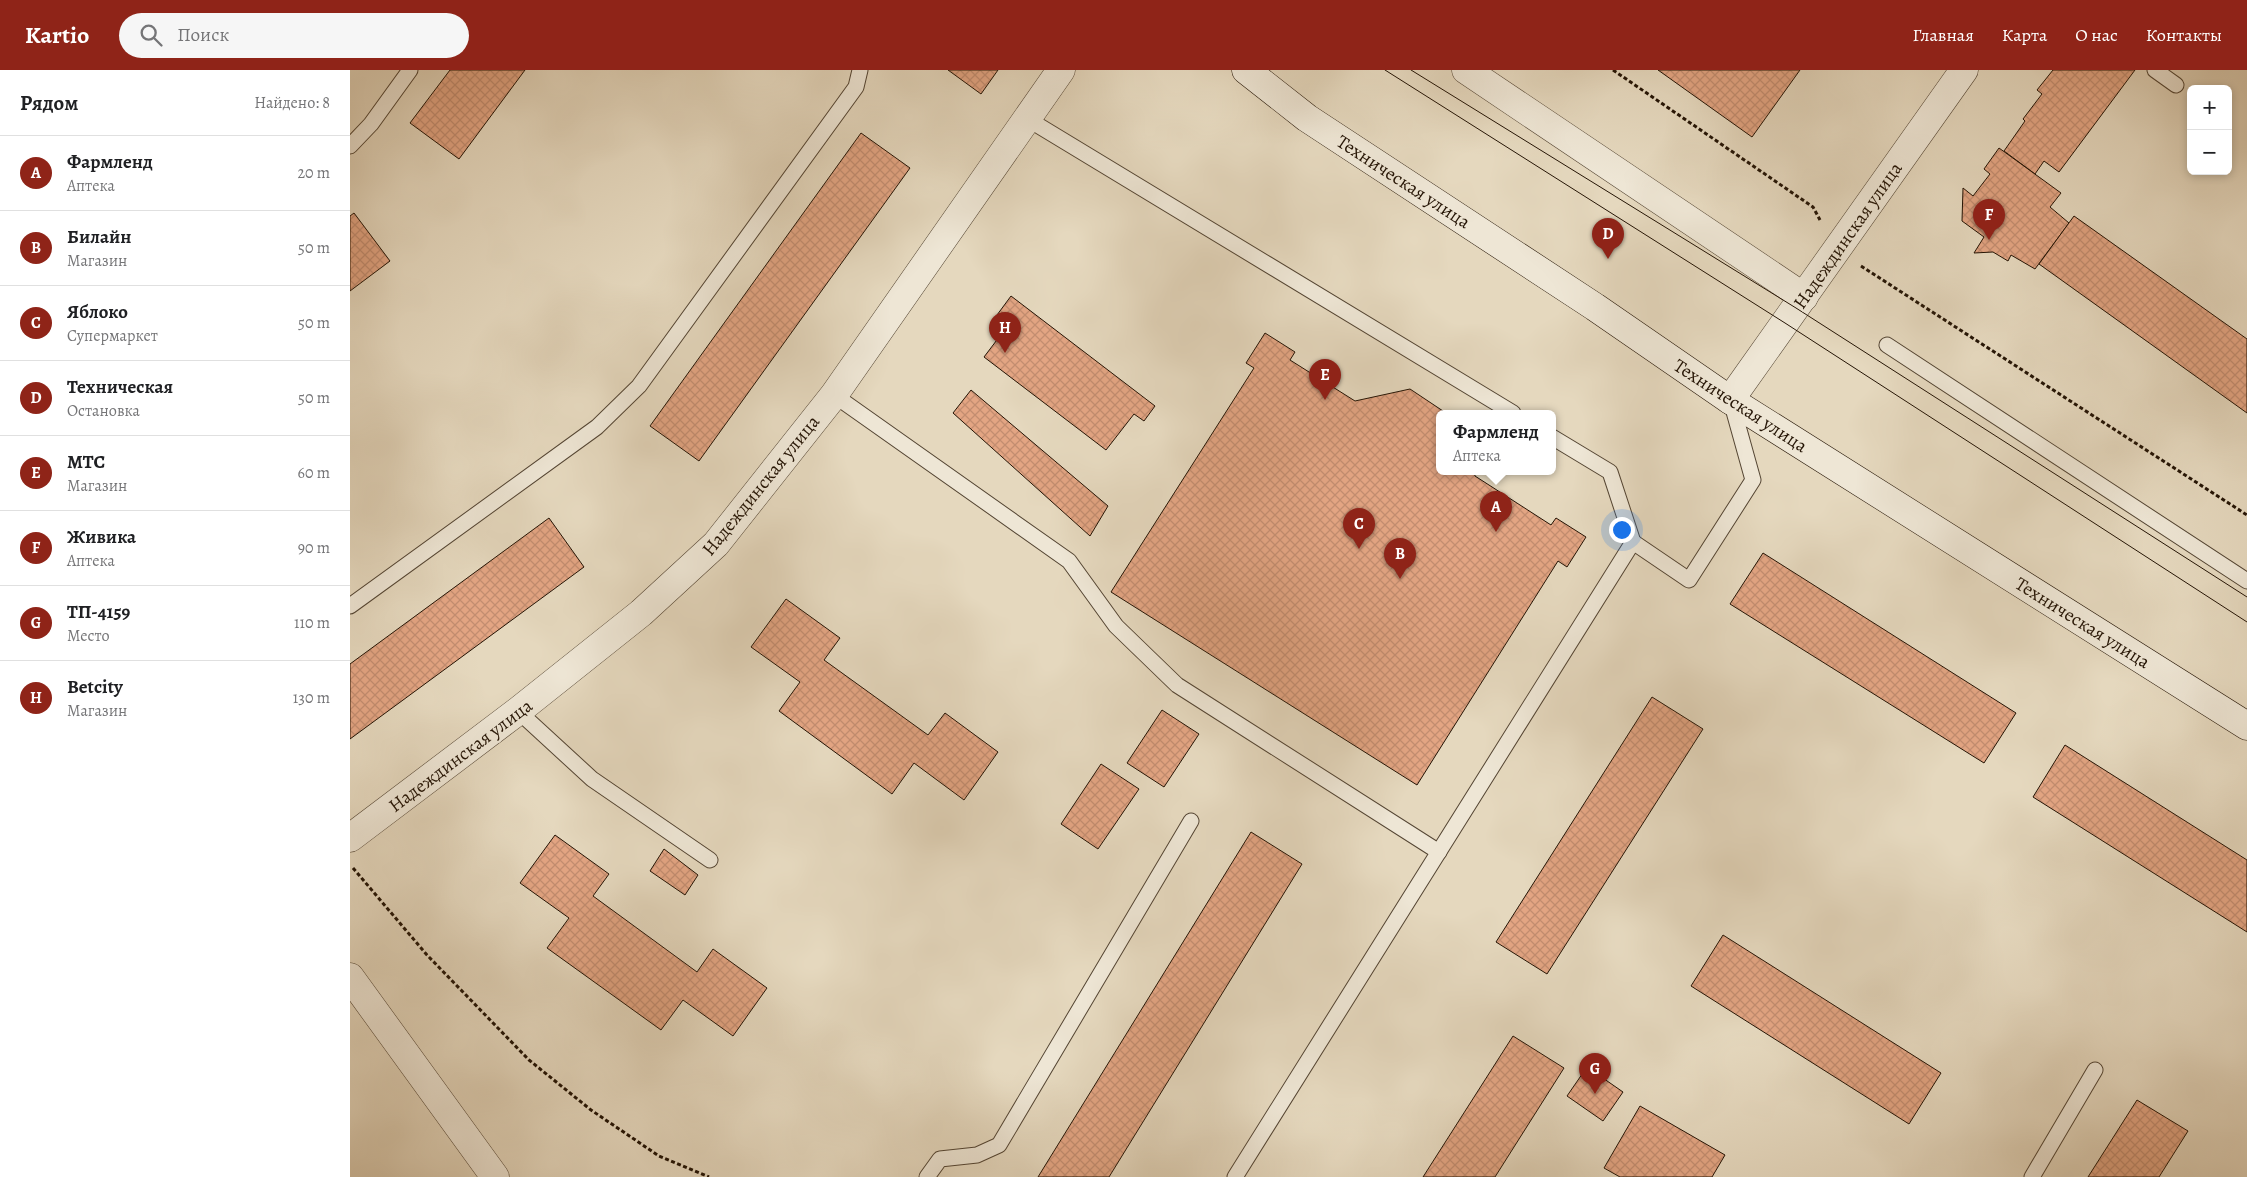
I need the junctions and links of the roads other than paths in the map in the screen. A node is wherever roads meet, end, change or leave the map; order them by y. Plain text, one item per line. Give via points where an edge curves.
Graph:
1 (410, 70) edge
2 (860, 70) edge
3 (1061, 70) edge
4 (1246, 70) edge
5 (1466, 70) edge
6 (1964, 70) edge
7 (2155, 70) edge
8 (2176, 85) dead end
9 (1026, 118) junction
10 (350, 146) edge
11 (1804, 296) junction
12 (1887, 345) dead end
13 (834, 395) junction
14 (1730, 400) junction
15 (1508, 410) edge
16 (1556, 439) edge
17 (1633, 542) junction
18 (2247, 581) edge
19 (350, 606) edge
20 (518, 711) junction
21 (2247, 726) edge
22 (1192, 822) dead end
23 (350, 838) edge
24 (1439, 852) junction
25 (710, 860) dead end
26 (350, 977) edge
27 (2095, 1070) dead end
28 (495, 1177) edge
29 (927, 1177) edge
30 (1235, 1177) edge
31 (2032, 1177) edge

1 - 10 lane via 371,124
2 - 19 lane via 856,86 639,386 597,427
3 - 9 street, Надеждинская улица
4 - 14 street, Техническая улица via 1307,118
5 - 11 street
6 - 11 street, Надеждинская улица
7 - 8 lane
9 - 13 street, Надеждинская улица
9 - 15 lane
11 - 14 street, Надеждинская улица
12 - 18 lane
13 - 20 street, Надеждинская улица via 716,544 641,613
13 - 24 lane via 1069,561 1116,626 1177,685
14 - 17 lane via 1753,480 1689,580
14 - 21 street, Техническая улица
16 - 17 lane via 1610,472
17 - 24 lane
20 - 23 street, Надеждинская улица
20 - 25 lane via 592,779
22 - 29 lane via 999,1145 977,1155 940,1159
24 - 30 lane
26 - 28 street
27 - 31 lane

